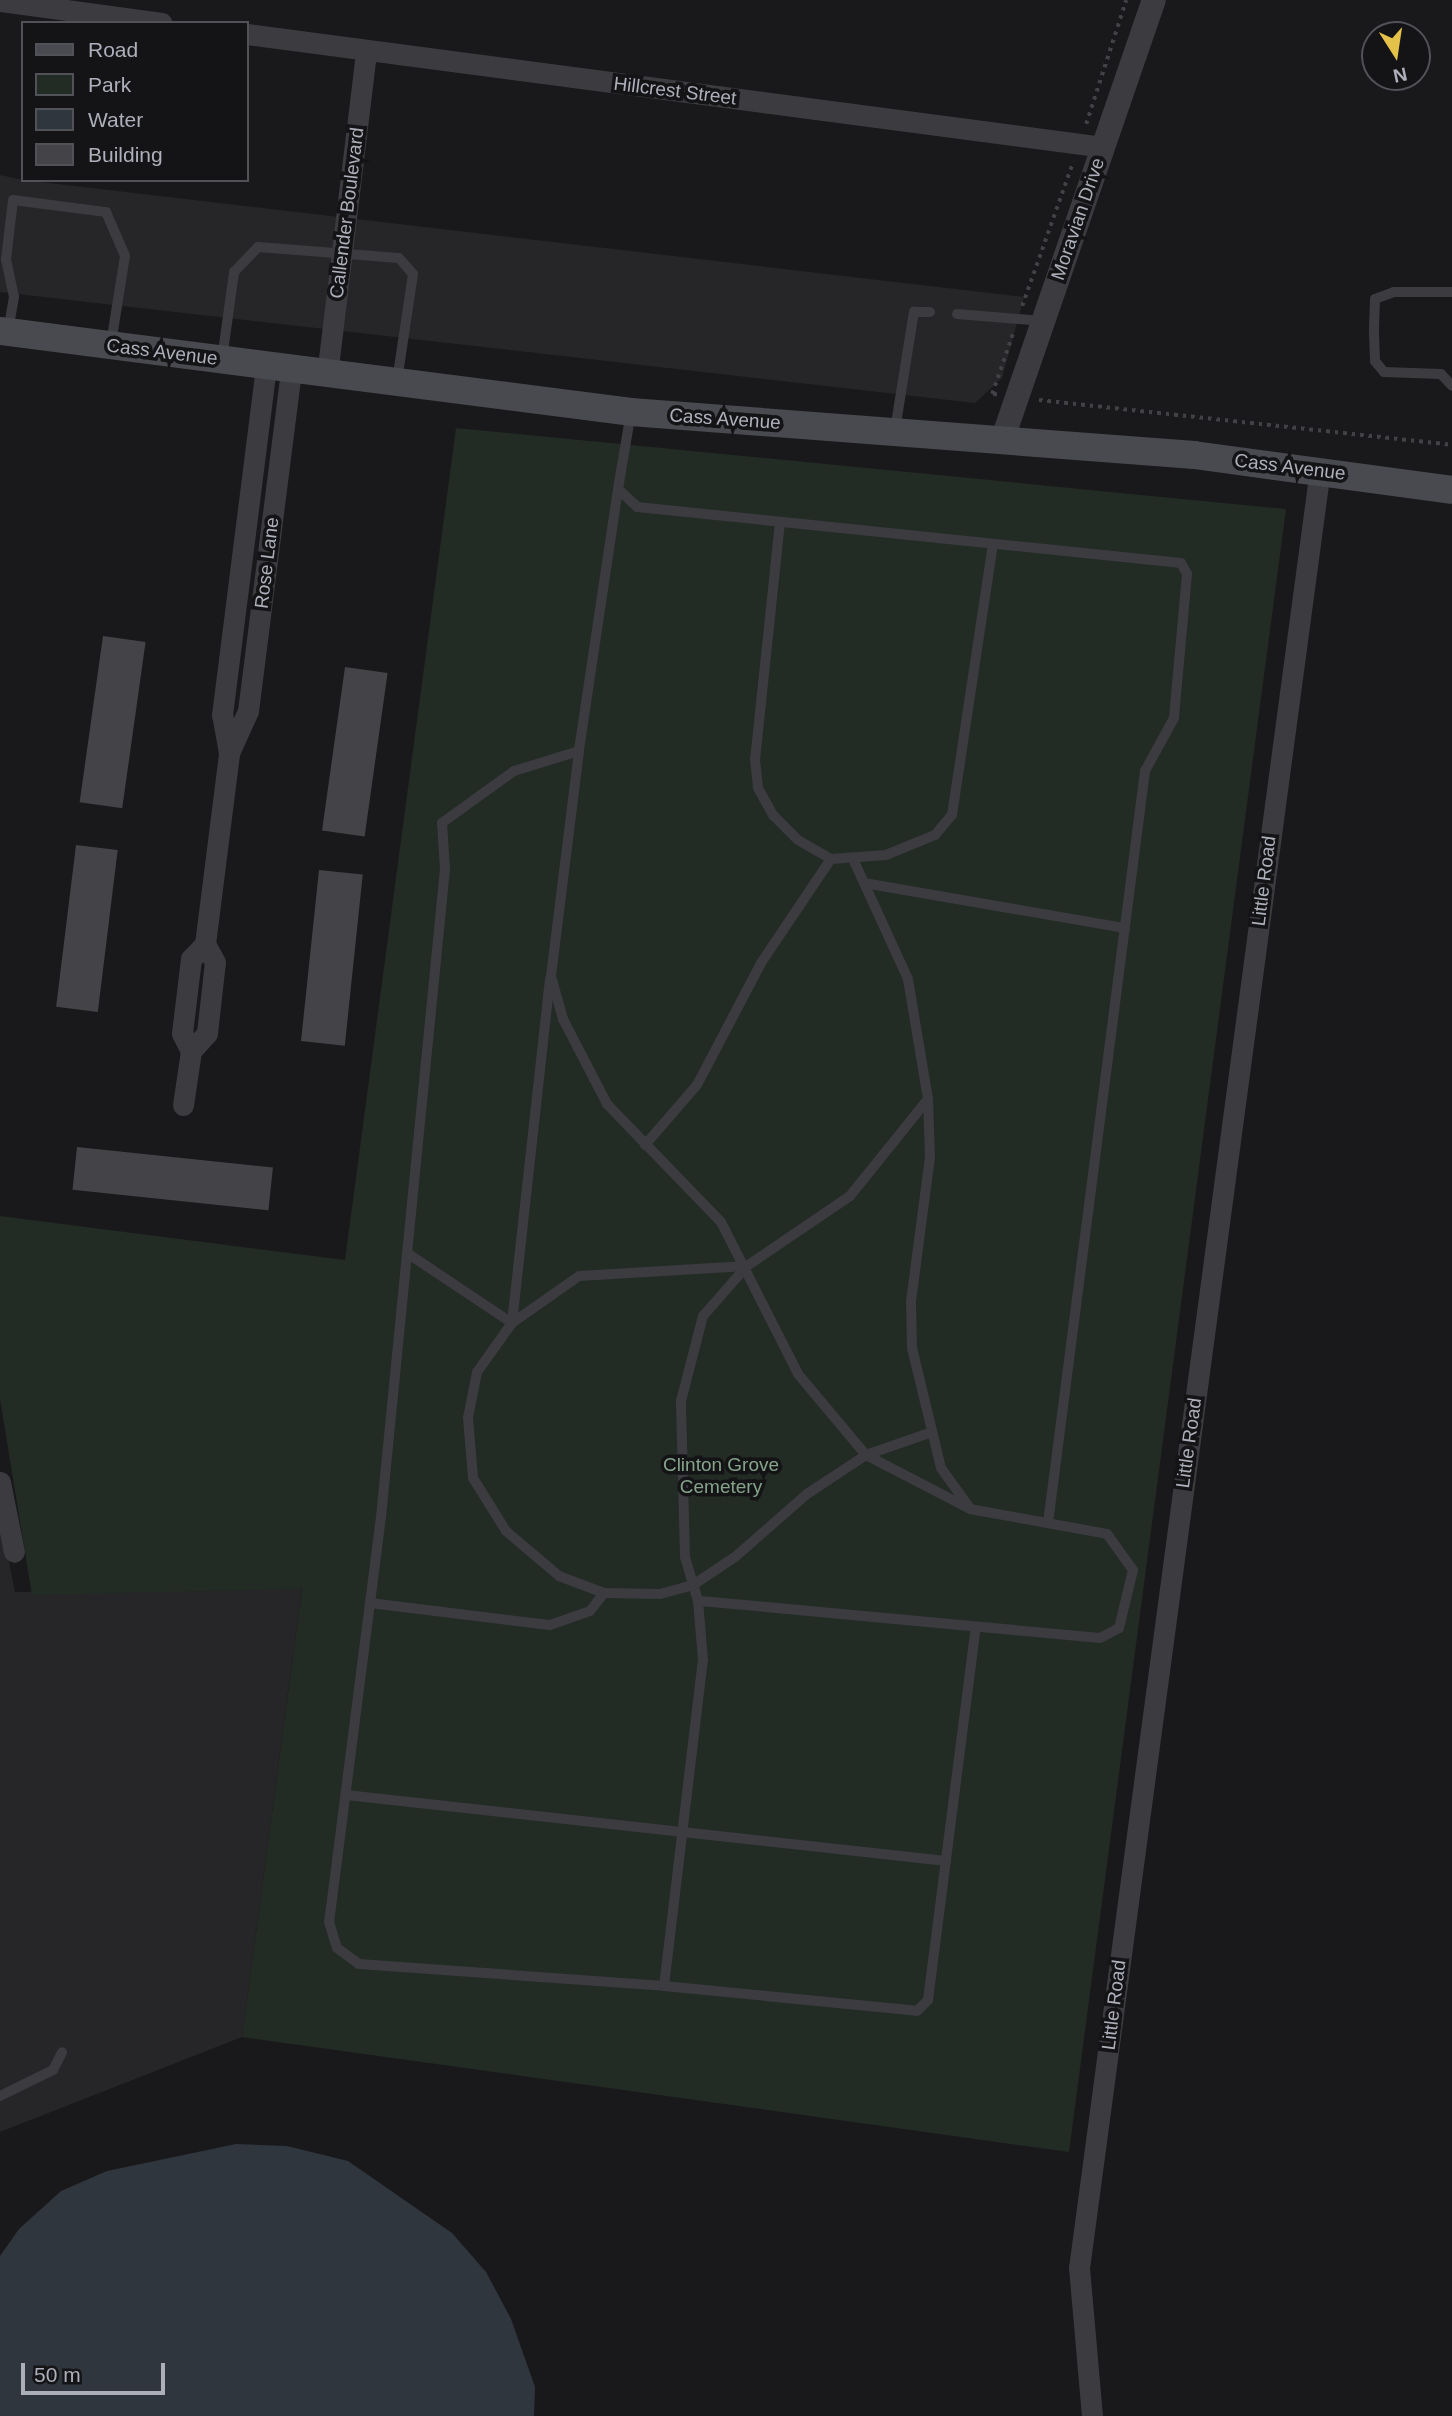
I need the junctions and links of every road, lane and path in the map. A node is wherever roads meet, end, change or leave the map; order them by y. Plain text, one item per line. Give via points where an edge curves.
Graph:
1 (1126, 0) edge
2 (1154, 0) edge
3 (0, 1) edge
4 (147, 21) edge
5 (248, 34) edge
6 (366, 51) junction
7 (1091, 146) junction
8 (342, 251) junction
9 (1452, 292) edge
10 (930, 312) dead end
11 (957, 314) dead end
12 (1018, 318) junction
13 (1043, 321) junction
14 (4, 331) edge
15 (110, 346) junction
16 (222, 359) junction
17 (279, 368) junction
18 (327, 375) junction
19 (397, 384) junction
20 (1452, 386) edge
21 (992, 394) dead end
22 (1060, 402) dead end
23 (631, 412) junction
24 (895, 430) junction
25 (1003, 438) junction
26 (1452, 445) edge
27 (1320, 470) junction
28 (1450, 484) edge
29 (618, 489) junction
30 (780, 522) junction
31 (993, 544) junction
32 (579, 751) junction
33 (831, 859) junction
34 (854, 861) junction
35 (864, 883) junction
36 (1125, 928) junction
37 (551, 976) junction
38 (928, 1099) junction
39 (183, 1105) dead end
40 (645, 1145) junction
41 (407, 1253) junction
42 (747, 1266) junction
43 (512, 1323) junction
44 (929, 1433) junction
45 (866, 1454) junction
46 (0, 1482) edge
47 (970, 1509) junction
48 (1048, 1523) junction
49 (14, 1552) dead end
50 (693, 1585) junction
51 (604, 1593) junction
52 (698, 1601) junction
53 (370, 1603) junction
54 (976, 1627) junction
55 (346, 1795) junction
56 (683, 1831) junction
57 (946, 1861) junction
58 (664, 1986) junction
59 (62, 2052) dead end
60 (0, 2096) edge
61 (1092, 2416) edge

1 - 7 path
2 - 7 street, Moravian Drive
3 - 4 street
5 - 6 street, Hillcrest Street
6 - 7 street, Hillcrest Street
6 - 8 street, Callender Boulevard
7 - 12 path
7 - 13 street, Moravian Drive
8 - 16 lane via 258,247 234,272
8 - 18 street, Callender Boulevard
8 - 19 lane via 399,258 413,274
9 - 20 lane via 1394,292 1376,299 1374,332 1375,362 1384,373 1441,374
10 - 24 lane via 914,312
11 - 12 lane
12 - 13 lane
12 - 21 path
13 - 25 street, Moravian Drive
14 - 15 main road, Cass Avenue
14 - 15 lane via 13,297 6,259 13,200 106,212 125,256
15 - 16 main road, Cass Avenue
16 - 17 main road, Cass Avenue
17 - 18 main road, Cass Avenue
17 - 39 street, Rose Lane via 248,711 229,753 205,944 191,959 182,1033 191,1051
18 - 19 main road, Cass Avenue
19 - 23 main road, Cass Avenue
22 - 26 path
23 - 24 main road, Cass Avenue
23 - 29 lane
24 - 25 main road, Cass Avenue
25 - 27 main road, Cass Avenue
27 - 28 main road, Cass Avenue
27 - 61 street, Little Road via 1079,2269
29 - 30 lane via 637,507
29 - 32 lane
30 - 31 lane
30 - 33 lane via 755,759 758,788 773,815 798,840
31 - 34 lane via 952,815 935,835
31 - 36 lane via 1181,563 1187,574 1174,718 1145,771
32 - 37 lane
32 - 41 lane via 514,771 442,823 444,870
33 - 34 lane
33 - 40 lane via 761,963 697,1085
34 - 35 lane
35 - 36 lane
35 - 38 lane via 908,979
36 - 48 lane
37 - 40 lane via 563,1019 607,1104
37 - 43 lane
38 - 42 lane via 850,1196
38 - 44 lane via 930,1157 911,1301 912,1348
40 - 42 lane via 721,1222
41 - 43 lane
41 - 53 lane
42 - 43 lane via 579,1276
42 - 45 lane via 798,1374
42 - 50 lane via 704,1315 681,1401 685,1557
43 - 51 lane via 477,1372 468,1418 473,1478 506,1531 559,1576
44 - 45 lane
44 - 47 lane via 941,1468
45 - 47 lane
45 - 50 lane
46 - 49 street
47 - 48 lane
48 - 54 lane via 1107,1534 1121,1547 1133,1570 1119,1628 1100,1638
50 - 51 lane via 660,1594
50 - 52 lane
51 - 53 lane via 590,1611 550,1625
52 - 54 lane
52 - 56 lane via 703,1660
53 - 55 lane
54 - 57 lane
55 - 56 lane
55 - 58 lane via 329,1922 337,1948 359,1964
56 - 57 lane
56 - 58 lane
57 - 58 lane via 928,2000 917,2011
59 - 60 lane via 53,2070

